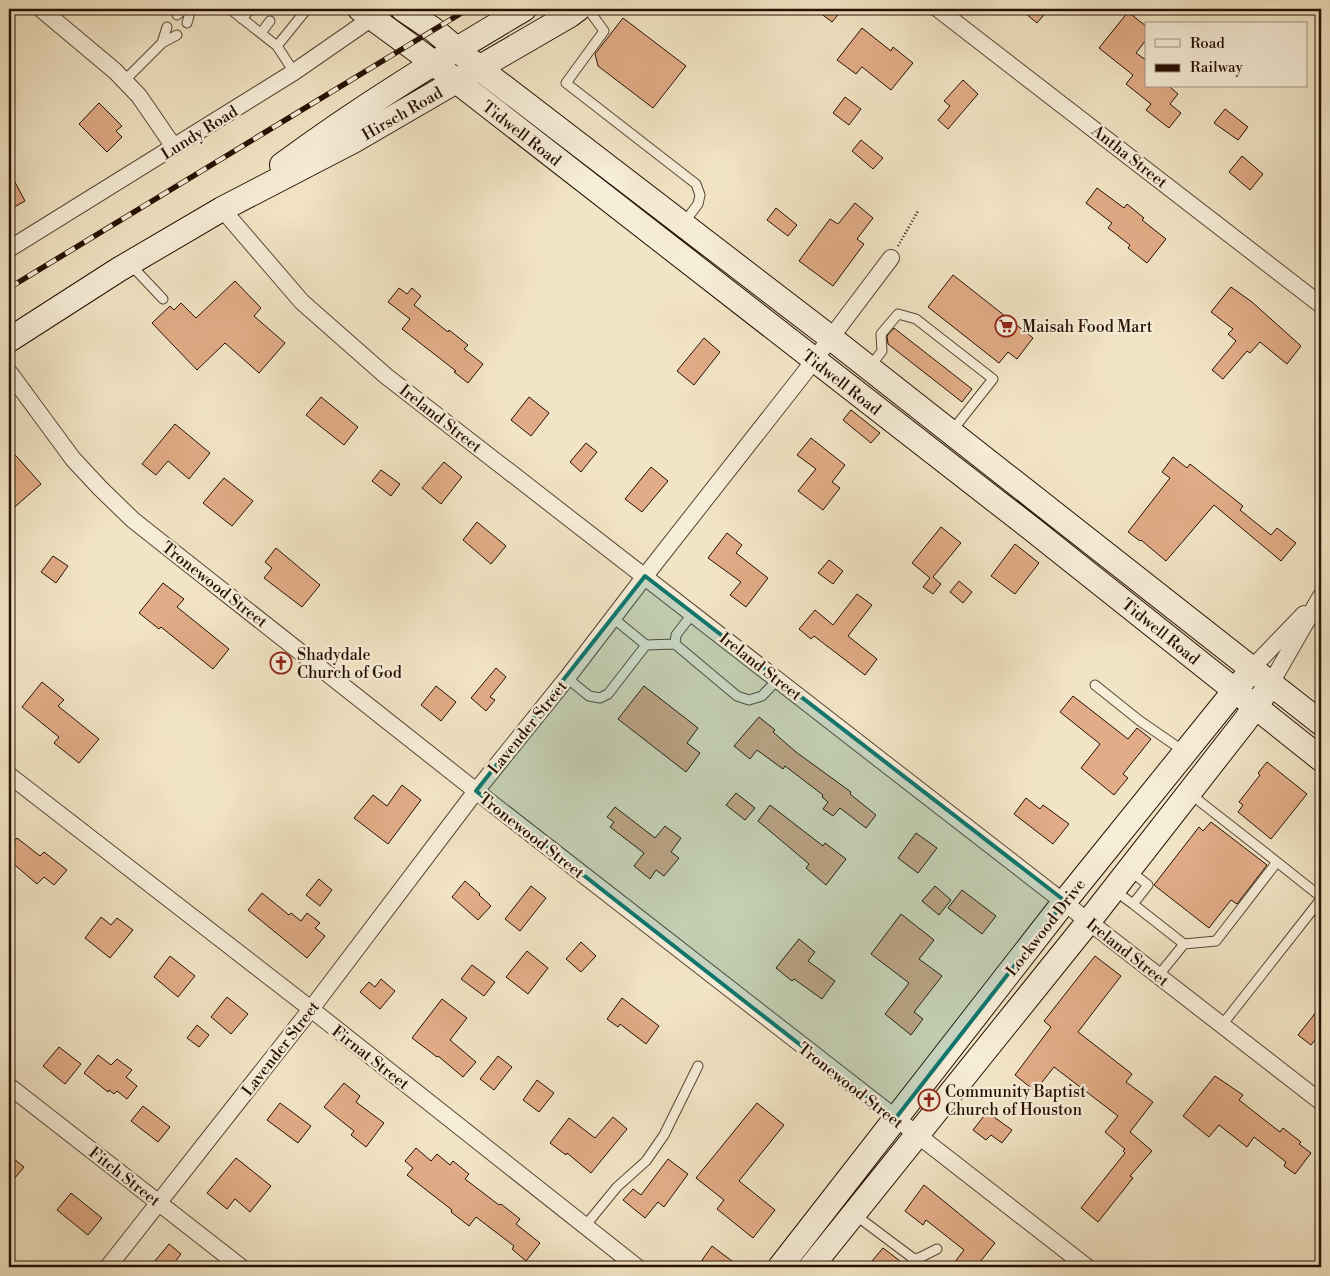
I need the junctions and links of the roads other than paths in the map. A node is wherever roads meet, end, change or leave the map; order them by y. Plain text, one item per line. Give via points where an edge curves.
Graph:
1 (41, 9) edge
2 (191, 9) edge
3 (230, 9) edge
4 (250, 9) edge
5 (307, 9) edge
6 (403, 9) edge
7 (524, 9) edge
8 (578, 9) edge
9 (588, 9) edge
10 (938, 9) edge
11 (372, 12) edge
12 (242, 19) junction
13 (270, 21) dead end
14 (187, 23) dead end
15 (167, 28) dead end
16 (261, 33) junction
17 (177, 36) dead end
18 (162, 43) junction
19 (277, 46) junction
20 (456, 49) junction
21 (432, 63) junction
22 (479, 68) junction
23 (294, 72) junction
24 (124, 81) junction
25 (456, 81) junction
26 (174, 147) junction
27 (222, 208) junction
28 (683, 224) junction
29 (667, 246) junction
30 (9, 249) edge
31 (891, 258) road end
32 (130, 264) junction
33 (163, 299) dead end
34 (1321, 305) edge
35 (831, 338) junction
36 (9, 340) edge
37 (814, 361) junction
38 (868, 368) junction
39 (9, 372) edge
40 (951, 432) junction
41 (1048, 508) junction
42 (1032, 529) junction
43 (644, 576) junction
44 (693, 613) junction
45 (613, 618) junction
46 (675, 644) junction
47 (646, 645) junction
48 (1252, 668) junction
49 (566, 678) junction
50 (778, 679) junction
51 (1271, 683) junction
52 (1095, 685) dead end
53 (1235, 690) junction
54 (1256, 706) junction
55 (1321, 723) edge
56 (1185, 752) junction
57 (1321, 758) edge
58 (9, 775) edge
59 (476, 791) junction
60 (1190, 793) junction
61 (1277, 862) junction
62 (1129, 870) junction
63 (1113, 890) junction
64 (1321, 898) edge
65 (1065, 902) junction
66 (1133, 904) junction
67 (1089, 920) junction
68 (1184, 944) junction
69 (1158, 976) junction
70 (311, 1009) junction
71 (1222, 1025) junction
72 (698, 1066) dead end
73 (9, 1086) edge
74 (1321, 1102) edge
75 (895, 1119) junction
76 (916, 1135) junction
77 (159, 1202) junction
78 (854, 1214) junction
79 (585, 1226) junction
80 (937, 1249) dead end
81 (108, 1267) edge
82 (241, 1267) edge
83 (637, 1267) edge
84 (780, 1267) edge
85 (811, 1267) edge
86 (1086, 1267) edge

1 - 24 street
2 - 14 lane
3 - 12 lane
4 - 12 lane
5 - 19 lane
6 - 20 main road, Tidwell Road
7 - 20 main road, Hirsch Road
8 - 22 main road, Hirsch Road
9 - 28 lane via 604,31 566,83 696,184 700,195 698,204
10 - 34 street, Antha Street
11 - 21 main road, Tidwell Road
11 - 23 street, Lundy Road
12 - 16 lane
13 - 16 lane
15 - 18 lane
16 - 19 lane
17 - 18 lane
18 - 24 lane
19 - 23 lane
20 - 21 main road, Hirsch Road
20 - 22 main road, Tidwell Road
21 - 25 main road, Tidwell Road
21 - 27 main road, Hirsch Road via 339,123
22 - 25 main road, Hirsch Road
22 - 28 main road, Tidwell Road
23 - 26 street, Lundy Road
24 - 26 street via 139,96
25 - 27 main road, Hirsch Road via 353,141
25 - 29 main road, Tidwell Road
26 - 30 street, Lundy Road
27 - 32 main road, Hirsch Road
27 - 43 street, Ireland Street via 302,302 386,376
28 - 29 main road
28 - 35 main road, Tidwell Road
29 - 37 main road, Tidwell Road
31 - 35 street, Lavender Street
32 - 33 lane
32 - 36 main road, Hirsch Road
35 - 37 street, Lavender Street
35 - 38 main road, Tidwell Road
37 - 42 main road, Tidwell Road
37 - 43 street, Lavender Street
38 - 40 main road, Tidwell Road
38 - 40 lane via 882,351 881,334 898,314 916,319 993,379
39 - 59 street, Tronewood Street via 73,459 133,520
40 - 41 main road, Tidwell Road
41 - 42 main road
41 - 48 main road, Tidwell Road
42 - 53 main road, Tidwell Road
43 - 44 street, Ireland Street
43 - 45 street, Lavender Street
44 - 46 lane via 676,635
44 - 50 street, Ireland Street
45 - 47 lane
45 - 49 street, Lavender Street
46 - 47 lane
46 - 50 lane via 737,696 749,700 762,696
47 - 49 lane via 608,694 600,698 588,696
48 - 51 main road, Tidwell Road
48 - 51 street, Lockwood Drive via 1321,596
48 - 53 main road, Lockwood Drive
49 - 59 street, Lavender Street
50 - 65 street, Ireland Street
51 - 54 main road, Lockwood Drive
51 - 55 main road, Tidwell Road
52 - 56 lane
53 - 54 main road, Tidwell Road
53 - 56 main road, Lockwood Drive
54 - 57 main road, Tidwell Road
54 - 60 main road, Lockwood Drive
56 - 65 main road, Lockwood Drive
58 - 70 street, Firnat Street
59 - 70 street, Lavender Street
59 - 75 street, Tronewood Street
60 - 61 lane
60 - 62 main road, Lockwood Drive
61 - 64 lane
61 - 68 lane via 1216,941
62 - 63 main road, Lockwood Drive
62 - 66 lane via 1148,884
63 - 66 lane
63 - 67 main road, Lockwood Drive
64 - 71 lane
65 - 67 street, Ireland Street
65 - 75 main road, Lockwood Drive
66 - 68 lane
67 - 69 street, Ireland Street
67 - 76 main road, Lockwood Drive
68 - 69 lane
69 - 71 street, Ireland Street
70 - 77 street, Lavender Street
70 - 79 street, Firnat Street
71 - 74 street, Ireland Street
72 - 79 lane via 674,1118 646,1161 617,1187
73 - 77 street, Fitch Street
75 - 76 street, Tronewood Street
75 - 84 main road, Lockwood Drive
76 - 78 main road, Lockwood Drive
76 - 86 street, Tronewood Street
77 - 81 street, Lavender Street
77 - 82 street, Fitch Street
78 - 80 lane via 914,1259
78 - 85 main road, Lockwood Drive
79 - 83 street, Firnat Street

